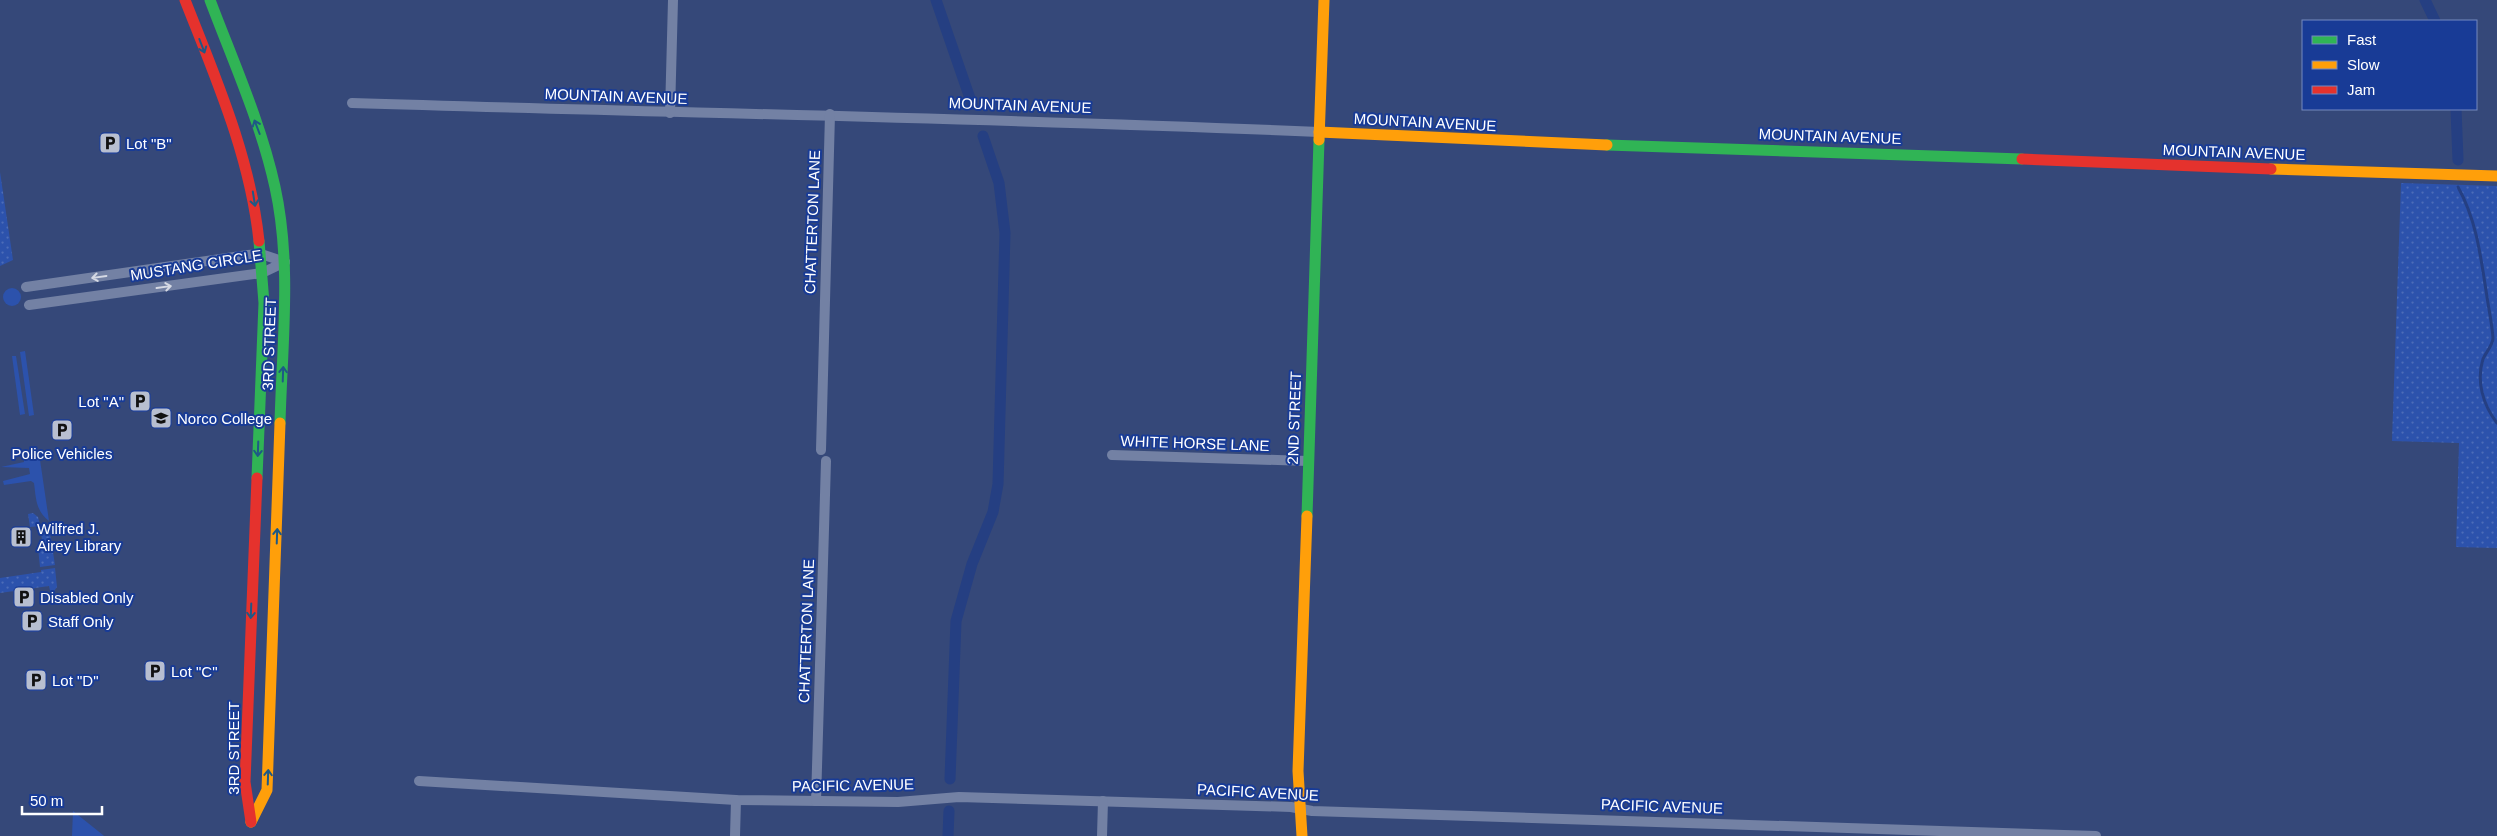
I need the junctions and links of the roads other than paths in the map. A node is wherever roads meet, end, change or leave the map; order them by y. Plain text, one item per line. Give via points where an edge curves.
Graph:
1 (185, 0) edge
2 (210, 0) edge
3 (673, 0) edge
4 (1324, 0) edge
5 (352, 103) dead end
6 (670, 113) junction
7 (830, 114) junction
8 (1318, 132) junction
9 (2497, 176) edge
10 (261, 254) junction
11 (285, 262) junction
12 (262, 273) junction
13 (26, 287) dead end
14 (29, 305) dead end
15 (822, 450) dead end
16 (1112, 456) dead end
17 (826, 461) dead end
18 (1308, 461) junction
19 (419, 780) dead end
20 (736, 800) junction
21 (816, 801) junction
22 (1103, 801) junction
23 (1302, 808) junction
24 (735, 836) edge
25 (1102, 836) edge
26 (1302, 836) edge
27 (2096, 836) edge

1 -> 10 street, 3RD STREET via 245,159
11 -> 2 street, 3RD STREET via 275,188 260,135
3 - 6 street
4 - 8 street, 2ND STREET
5 - 6 street, MOUNTAIN AVENUE
6 - 7 street, MOUNTAIN AVENUE
7 - 8 street, MOUNTAIN AVENUE
7 - 15 street, CHATTERTON LANE
8 - 9 street, MOUNTAIN AVENUE via 1508,142 1886,152 2178,166
8 - 18 street, 2ND STREET
10 - 11 street, MUSTANG CIRCLE
10 - 12 street, 3RD STREET
10 -> 13 street, MUSTANG CIRCLE
11 - 12 street, MUSTANG CIRCLE
12 -> 11 street, 3RD STREET via 264,303 244,782 251,822 267,790
14 -> 12 street, MUSTANG CIRCLE
16 - 18 street, WHITE HORSE LANE
17 - 21 street, CHATTERTON LANE
18 - 23 street, 2ND STREET via 1298,771
19 - 20 street, PACIFIC AVENUE
20 - 21 street, PACIFIC AVENUE
20 - 24 street
21 - 22 street, PACIFIC AVENUE via 898,802 959,797
22 - 23 street, PACIFIC AVENUE
22 - 25 street
23 - 26 street, 2ND STREET
23 - 27 street, PACIFIC AVENUE via 1312,811

